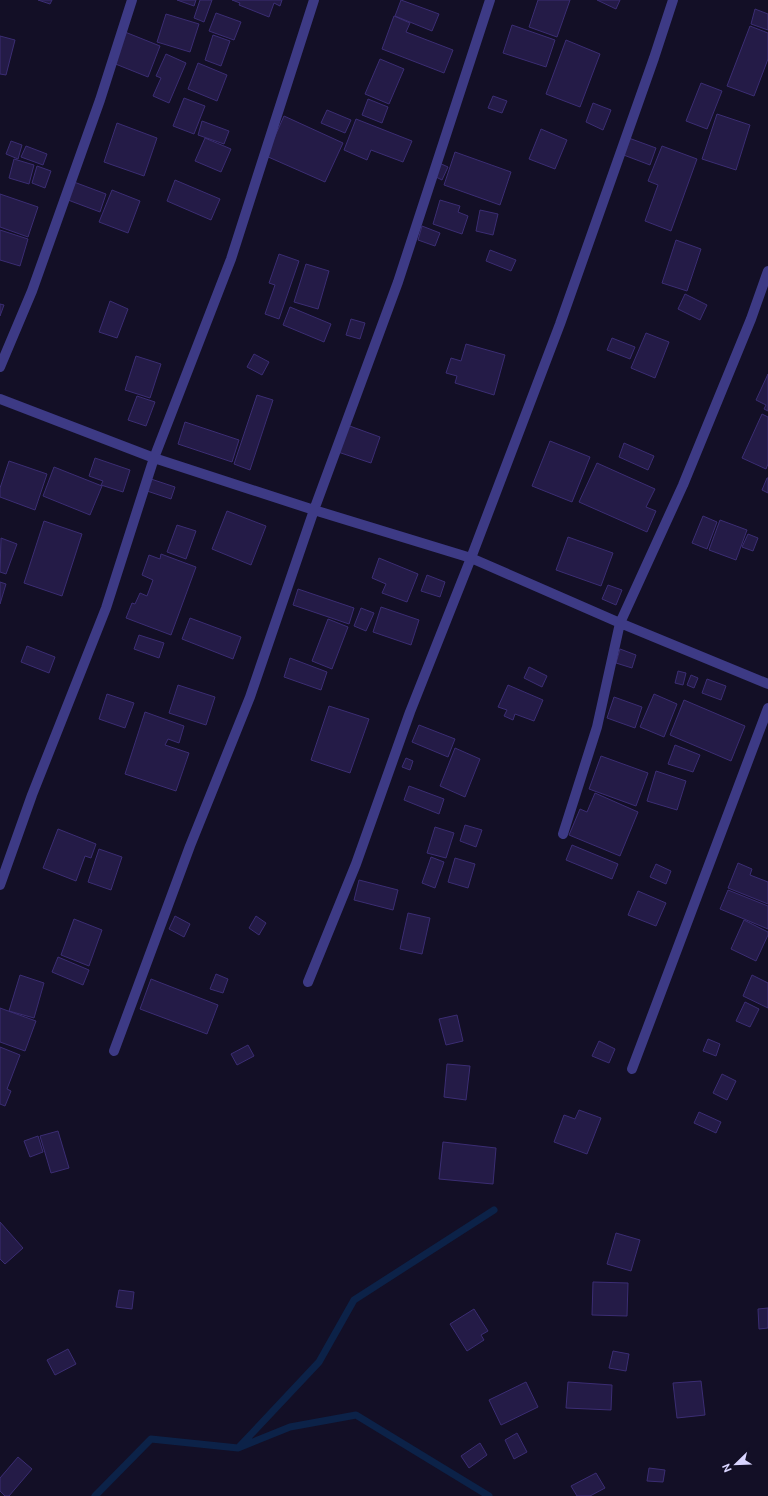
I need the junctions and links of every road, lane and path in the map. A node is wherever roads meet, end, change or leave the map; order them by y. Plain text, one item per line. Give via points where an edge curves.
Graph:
1 (132, 0) edge
2 (314, 0) edge
3 (490, 0) edge
4 (672, 0) edge
5 (768, 271) edge
6 (0, 367) edge
7 (0, 399) edge
8 (154, 458) junction
9 (314, 510) junction
10 (471, 558) junction
11 (620, 623) junction
12 (768, 684) edge
13 (768, 708) edge
14 (563, 834) dead end
15 (0, 885) edge
16 (308, 982) dead end
17 (114, 1051) dead end
18 (632, 1069) dead end

1 - 6 street via 100,100 32,291
2 - 8 street via 231,259
3 - 9 street via 398,282
4 - 10 street via 560,324
5 - 11 street via 683,485
7 - 8 street
8 - 9 street
8 - 15 street via 106,608 32,795
9 - 10 street
9 - 17 street via 250,697 190,846
10 - 11 street
10 - 16 street via 410,712 356,864
11 - 12 street
11 - 14 street via 597,727
13 - 18 street

